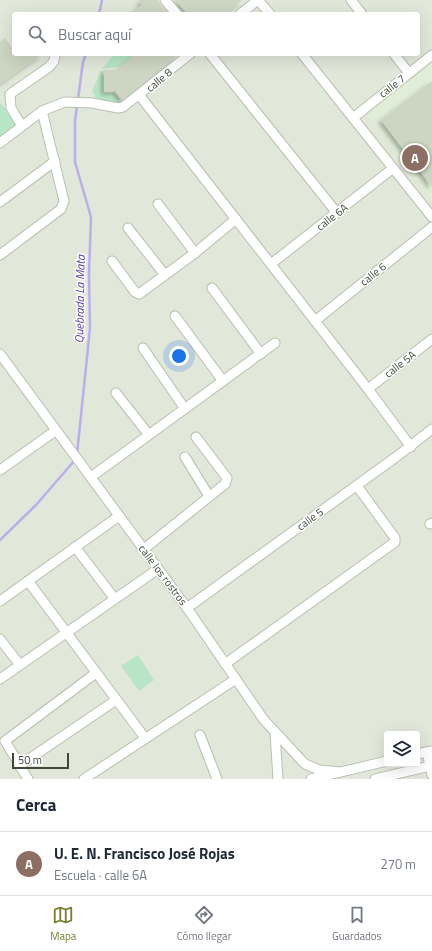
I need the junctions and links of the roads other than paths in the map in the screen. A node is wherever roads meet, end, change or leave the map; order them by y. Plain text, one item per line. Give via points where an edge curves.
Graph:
1 (165, 0) edge
2 (258, 0) edge
3 (351, 0) edge
4 (175, 12) edge
5 (243, 12) edge
6 (268, 12) edge
7 (360, 12) edge
8 (432, 55) edge
9 (55, 56) edge
10 (188, 56) edge
11 (212, 56) edge
12 (304, 56) edge
13 (396, 56) edge
14 (409, 73) junction
15 (140, 96) junction
16 (42, 111) junction
17 (353, 118) junction
18 (22, 126) junction
19 (0, 143) edge
20 (55, 161) junction
21 (392, 169) junction
22 (0, 202) edge
23 (158, 204) dead end
24 (337, 213) junction
25 (432, 217) edge
26 (236, 220) junction
27 (432, 227) edge
28 (128, 228) dead end
29 (195, 253) junction
30 (0, 255) edge
31 (112, 261) dead end
32 (271, 264) junction
33 (166, 275) junction
34 (212, 288) dead end
35 (175, 316) dead end
36 (314, 321) junction
37 (432, 339) edge
38 (275, 343) dead end
39 (143, 348) dead end
40 (0, 354) edge
41 (261, 354) junction
42 (223, 381) junction
43 (368, 389) junction
44 (116, 393) dead end
45 (185, 409) junction
46 (432, 429) edge
47 (55, 431) junction
48 (149, 435) junction
49 (196, 437) dead end
50 (410, 447) junction
51 (185, 457) dead end
52 (0, 470) edge
53 (91, 478) junction
54 (357, 486) junction
55 (209, 496) junction
56 (119, 516) junction
57 (75, 547) junction
58 (144, 549) junction
59 (158, 569) junction
60 (28, 581) junction
61 (115, 599) junction
62 (0, 601) edge
63 (188, 608) junction
64 (66, 633) junction
65 (0, 639) edge
66 (226, 664) junction
67 (20, 665) junction
68 (96, 673) junction
69 (0, 679) edge
70 (236, 680) junction
71 (116, 700) junction
72 (275, 733) junction
73 (200, 735) dead end
74 (145, 738) junction
75 (429, 752) edge
76 (384, 762) edge
77 (19, 766) junction
78 (431, 770) edge
79 (341, 772) junction
80 (28, 779) edge
81 (84, 779) edge
82 (217, 779) edge
83 (278, 779) edge
84 (311, 779) edge
85 (375, 779) edge

1 - 4 street
2 - 5 street
2 - 6 street
3 - 7 street
8 - 14 street, calle 7
9 - 18 street via 49,67 10,94 11,108
10 - 15 street, calle 8
11 - 24 street
12 - 17 street
13 - 14 street
14 - 17 street, calle 7
15 - 16 street, calle 8 via 118,108 66,102
15 - 26 street
16 - 18 street
16 - 20 street
17 - 21 street
18 - 19 street
20 - 22 street
20 - 30 street via 64,193 61,209
21 - 24 street, calle 6A
21 - 25 street
23 - 29 street
24 - 32 street, calle 6A
26 - 29 street
26 - 32 street
27 - 36 street, calle 6
28 - 33 street
29 - 33 street
31 - 33 street via 139,294
32 - 36 street
34 - 41 street
35 - 42 street
36 - 43 street
37 - 43 street, calle 5A
38 - 41 street
39 - 45 street
40 - 47 street, calle los rostros
41 - 42 street
42 - 45 street
43 - 50 street
44 - 48 street
45 - 48 street
46 - 50 street, calle 5
47 - 52 street
47 - 53 street, calle los rostros
48 - 53 street
49 - 55 street via 227,478 225,484
50 - 54 street, calle 5
51 - 55 street
53 - 56 street, calle los rostros
54 - 63 street, calle 5
54 - 66 street via 395,538 395,542
55 - 58 street
56 - 57 street
56 - 58 street, calle los rostros
57 - 60 street
57 - 61 street
58 - 59 street, calle los rostros
59 - 61 street
59 - 63 street, calle los rostros
60 - 62 street
60 - 64 street
61 - 64 street
63 - 66 street, calle los rostros
64 - 67 street
64 - 68 street
65 - 67 street
66 - 70 street, calle los rostros
67 - 69 street
68 - 71 street
68 - 77 street via 5,741
70 - 72 street, calle los rostros
70 - 74 street
71 - 74 street
71 - 77 street
72 - 79 street, calle los rostros via 310,767
72 - 83 street
73 - 82 street
74 - 81 street
75 - 78 street
76 - 79 street
77 - 80 street
78 - 85 street
79 - 84 street

